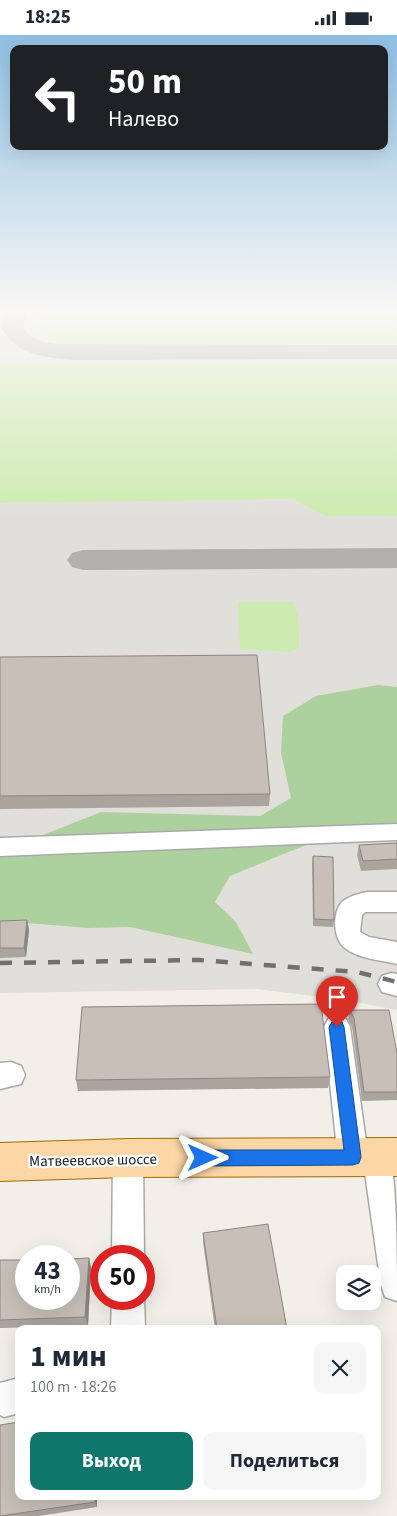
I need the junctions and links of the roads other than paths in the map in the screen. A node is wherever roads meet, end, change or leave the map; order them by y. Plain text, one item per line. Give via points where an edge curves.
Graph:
1 (397, 832) edge
2 (0, 847) edge
3 (397, 903) edge
4 (397, 953) edge
5 (337, 1027) dead end
6 (376, 1157) edge
7 (128, 1158) junction
8 (0, 1162) edge
9 (128, 1245) edge
10 (397, 1285) edge
11 (128, 1310) edge
12 (128, 1325) edge

1 - 2 lane
3 - 4 lane via 358,904 350,910 347,932 352,941 361,945
5 - 6 lane
6 - 7 main road, Матвеевское шоссе
6 - 10 lane
7 - 8 main road, Матвеевское шоссе
7 - 9 lane
11 - 12 lane

